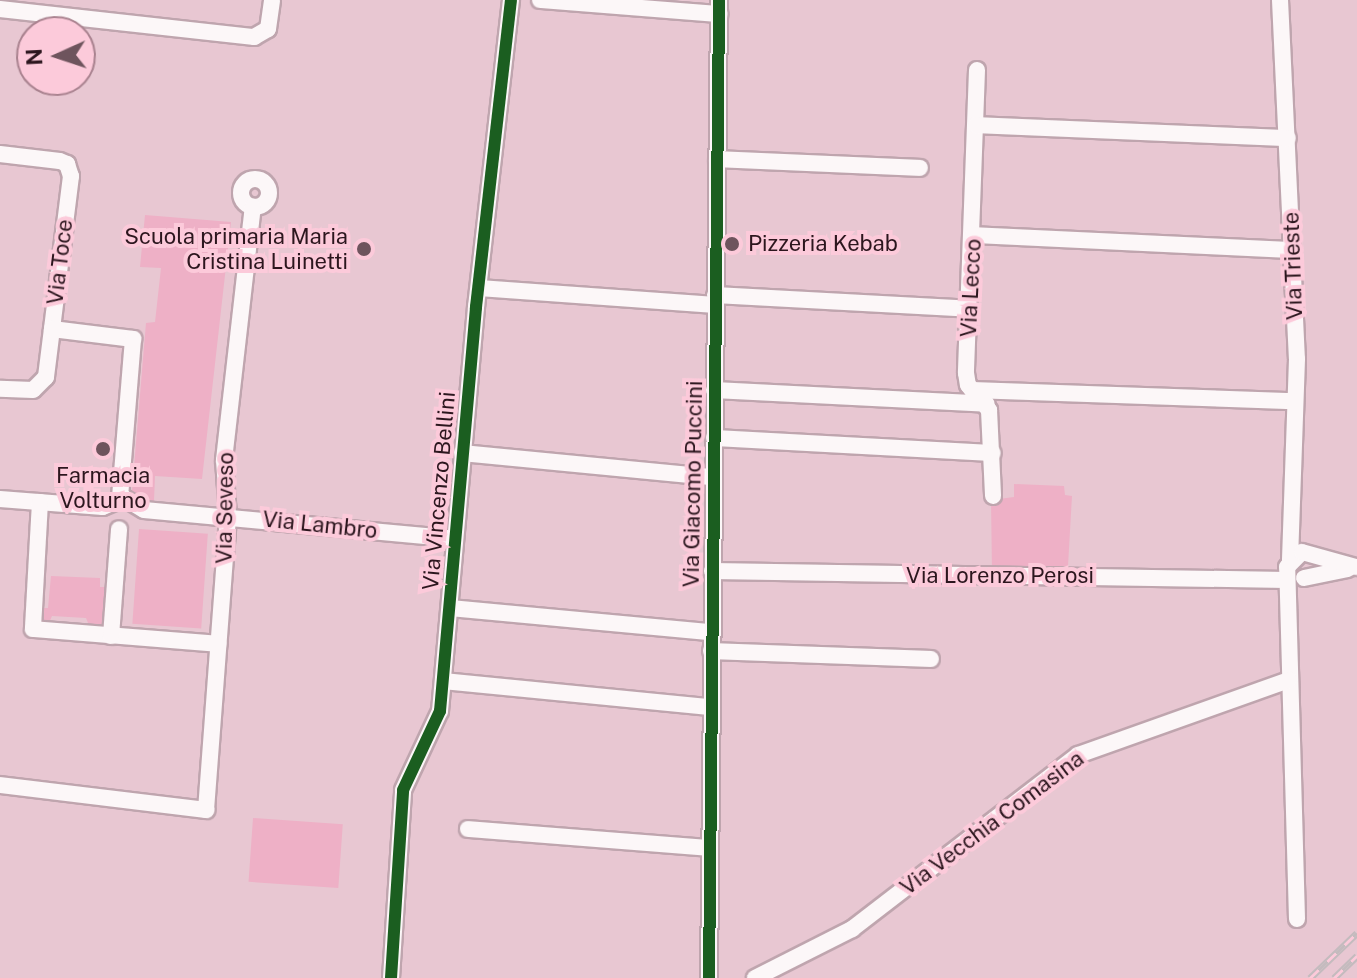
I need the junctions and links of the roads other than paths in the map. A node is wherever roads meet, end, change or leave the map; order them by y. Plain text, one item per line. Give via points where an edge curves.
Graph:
1 (272, 0) edge
2 (511, 0) edge
3 (540, 0) edge
4 (1280, 0) edge
5 (719, 7) edge
6 (0, 9) edge
7 (977, 70) dead end
8 (976, 125) junction
9 (1288, 138) junction
10 (0, 154) edge
11 (717, 159) junction
12 (920, 168) dead end
13 (253, 207) dead end
14 (973, 235) junction
15 (1293, 250) junction
16 (479, 288) junction
17 (715, 300) junction
18 (970, 309) junction
19 (52, 329) junction
20 (0, 389) edge
21 (714, 390) junction
22 (972, 390) junction
23 (1294, 401) junction
24 (987, 404) junction
25 (714, 438) junction
26 (462, 453) junction
27 (993, 453) junction
28 (713, 477) junction
29 (993, 496) dead end
30 (120, 498) junction
31 (0, 499) edge
32 (40, 502) junction
33 (228, 516) junction
34 (119, 529) dead end
35 (455, 539) junction
36 (1301, 557) junction
37 (1356, 567) edge
38 (712, 571) junction
39 (1293, 585) junction
40 (450, 608) junction
41 (711, 632) junction
42 (111, 636) junction
43 (218, 644) junction
44 (711, 651) junction
45 (931, 659) dead end
46 (1289, 680) junction
47 (443, 681) junction
48 (710, 707) junction
49 (0, 785) edge
50 (468, 829) dead end
51 (709, 848) junction
52 (1297, 919) dead end
53 (711, 975) edge
54 (391, 978) edge
55 (755, 978) edge

1 - 6 street via 268,29 254,37
2 - 16 street, Via Vincenzo Bellini
3 - 5 street
4 - 9 street, Via Trieste
5 - 11 street, Via Giacomo Puccini
7 - 8 street, Via Lecco
8 - 9 street
8 - 14 street, Via Lecco
9 - 15 street, Via Trieste
10 - 19 street, Via Toce via 70,167
11 - 12 street
11 - 17 street, Via Giacomo Puccini
13 - 33 street, Via Seveso via 224,460
14 - 15 street
14 - 18 street, Via Lecco
15 - 23 street, Via Trieste
16 - 17 street
16 - 26 street, Via Vincenzo Bellini
17 - 18 street
17 - 21 street, Via Giacomo Puccini
18 - 22 street, Via Lecco via 966,373
19 - 20 street, Via Toce via 40,384 25,391
19 - 30 street via 133,339
21 - 24 street
21 - 25 street, Via Giacomo Puccini
22 - 23 street
22 - 24 street
23 - 36 street, Via Trieste via 1290,533
24 - 27 street
25 - 27 street
25 - 28 street, Via Giacomo Puccini
26 - 28 street
26 - 35 street, Via Vincenzo Bellini
27 - 29 street
28 - 38 street, Via Giacomo Puccini
30 - 32 street via 103,507
30 - 33 street, Via Lambro via 144,510
31 - 32 street
32 - 42 street via 33,629
33 - 35 street, Via Lambro
33 - 43 street, Via Seveso
34 - 42 street
35 - 40 street, Via Vincenzo Bellini
36 - 37 street
36 - 39 street, Via Trieste
37 - 39 street, Via Lorenzo Perosi
38 - 39 street, Via Lorenzo Perosi via 989,579 1035,574
38 - 41 street, Via Giacomo Puccini
39 - 46 street
40 - 41 street
40 - 47 street, Via Vincenzo Bellini
41 - 44 street, Via Giacomo Puccini
42 - 43 street
43 - 49 street, Via Seveso via 206,810
44 - 45 street
44 - 48 street, Via Giacomo Puccini
46 - 52 street
46 - 55 street, Via Vecchia Comasina via 1078,755 852,929
47 - 48 street
47 - 54 street, Via Vincenzo Bellini via 437,721 403,790
48 - 51 street, Via Giacomo Puccini
50 - 51 street
51 - 53 street, Via Giacomo Puccini

